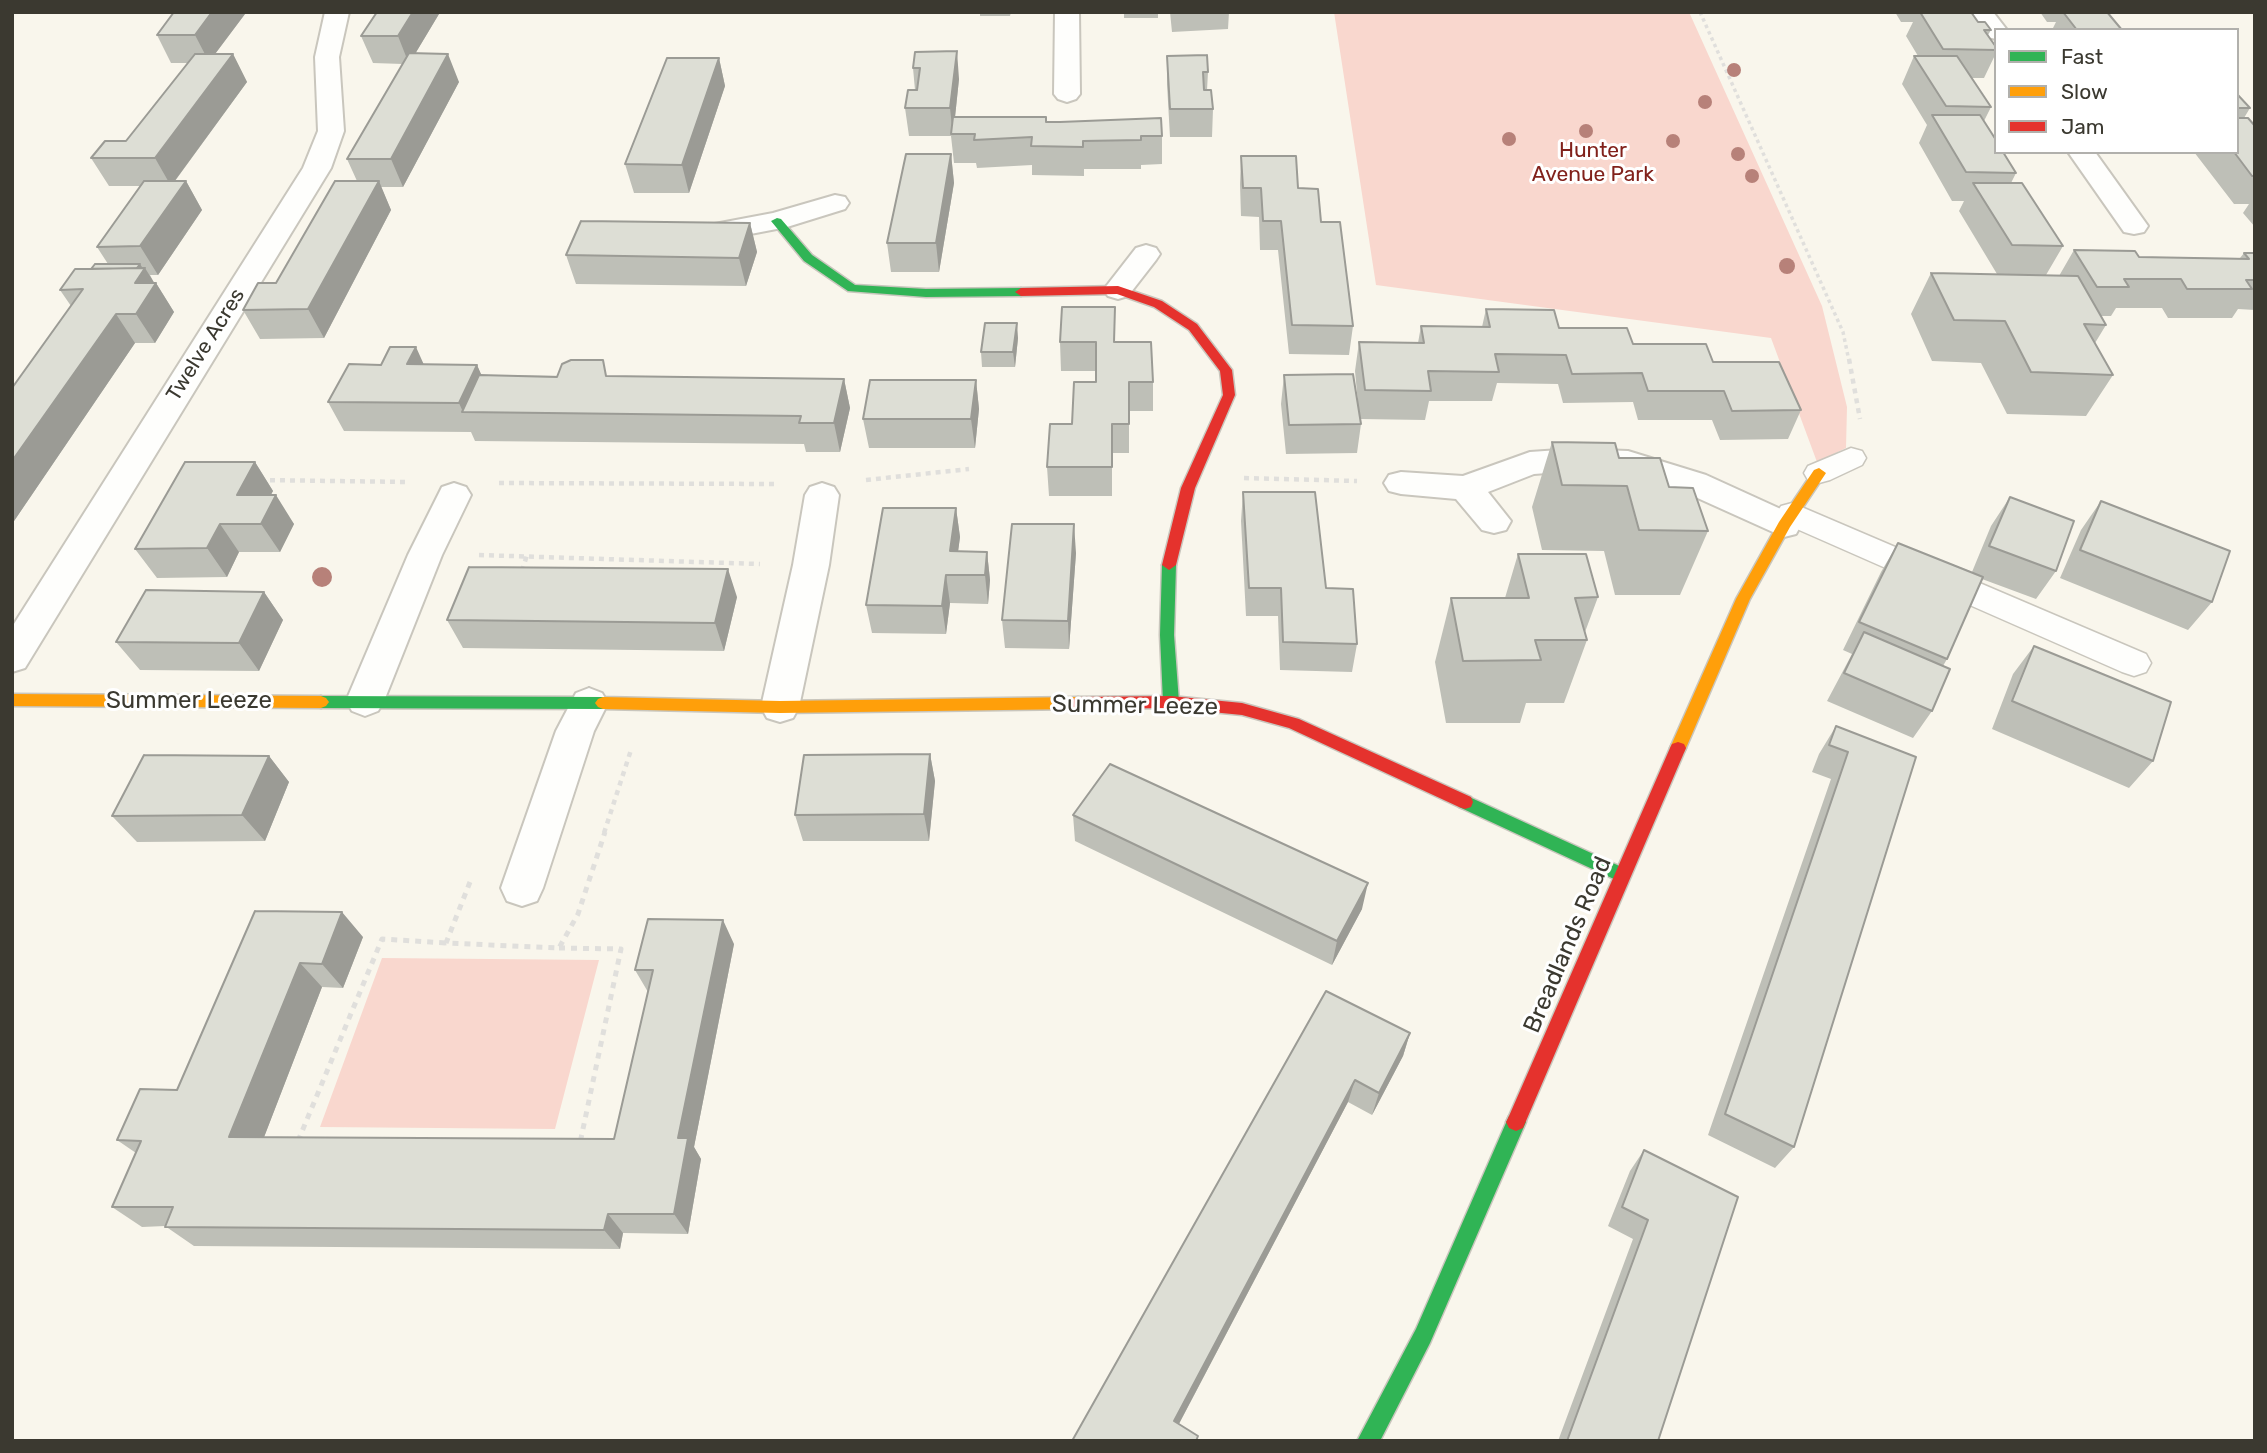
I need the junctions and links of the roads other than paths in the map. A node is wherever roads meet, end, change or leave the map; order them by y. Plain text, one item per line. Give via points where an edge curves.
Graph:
1 (337, 12) edge
2 (1067, 12) edge
3 (1982, 12) edge
4 (1994, 29) edge
5 (1067, 94) dead end
6 (2082, 154) edge
7 (835, 203) dead end
8 (776, 221) junction
9 (2134, 226) dead end
10 (714, 232) edge
11 (1146, 254) dead end
12 (1118, 290) junction
13 (1852, 458) road end
14 (1819, 473) joint
15 (1401, 483) road end
16 (1466, 488) junction
17 (457, 489) road end
18 (826, 489) road end
19 (1788, 520) junction
20 (1494, 521) dead end
21 (15, 649) edge
22 (2134, 663) dead end
23 (12, 700) edge
24 (365, 701) junction
25 (1171, 702) junction
26 (589, 703) junction
27 (780, 707) junction
28 (1622, 875) junction
29 (522, 888) dead end
30 (1368, 1441) edge

1 - 21 street, Twelve Acres via 327,57 331,131 317,168
2 - 5 street
3 - 4 street
6 - 9 street
7 - 8 street
8 - 10 street
8 - 12 street via 808,258 852,288 926,293
11 - 12 street
12 - 25 street via 1158,304 1193,327 1226,370 1229,396 1188,488 1169,559
13 - 14 lane
14 - 19 street, Breadlands Road
15 - 16 street
16 - 19 street via 1530,463 1628,463 1694,482
16 - 20 street
17 - 24 street
18 - 27 street
19 - 22 lane
19 - 28 street, Breadlands Road via 1743,599
23 - 24 street, Summer Leeze
24 - 26 street, Summer Leeze
25 - 27 street, Summer Leeze
25 - 28 street, Summer Leeze via 1242,709 1293,723
26 - 27 street, Summer Leeze
26 - 29 street via 575,731
28 - 30 street, Breadlands Road via 1423,1336

